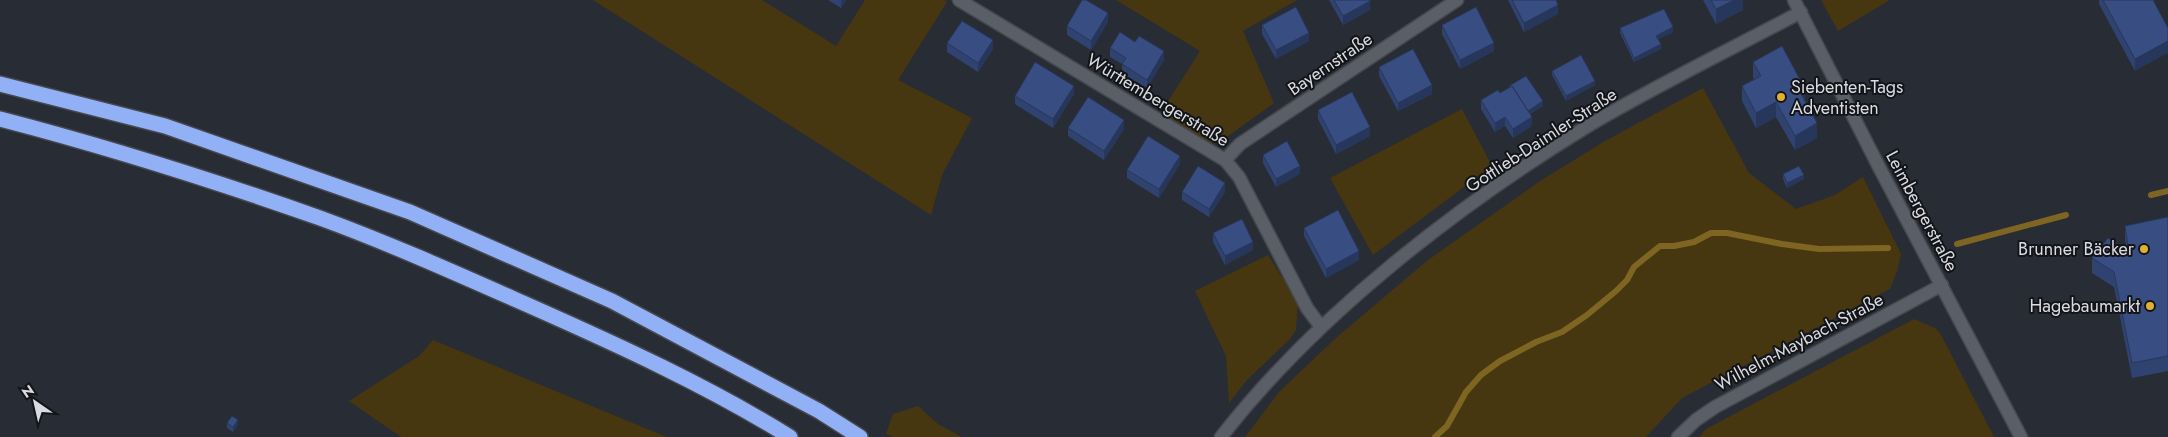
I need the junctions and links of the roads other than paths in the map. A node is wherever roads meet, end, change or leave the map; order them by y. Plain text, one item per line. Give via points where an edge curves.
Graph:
1 (960, 0) edge
2 (1457, 0) edge
3 (1794, 0) edge
4 (1801, 12) junction
5 (0, 84) edge
6 (0, 119) edge
7 (1225, 160) junction
8 (1942, 285) junction
9 (1321, 327) junction
10 (790, 437) edge
11 (860, 437) edge
12 (1221, 437) edge
13 (1678, 437) edge
14 (2022, 437) edge

1 - 7 street, Württembergerstraße
2 - 7 street, Bayernstraße via 1240,144
3 - 4 street, Leimbergerstraße
4 - 8 street, Leimbergerstraße
4 - 9 street, Gottlieb-Daimler-Straße via 1591,124 1428,238
5 - 11 highway via 165,126 410,212 612,301 819,411
6 - 10 highway via 169,168 321,219 426,260 610,342
7 - 9 street, Württembergerstraße via 1239,177 1307,308
8 - 13 street, Wilhelm-Maybach-Straße via 1715,407
8 - 14 street, Leimbergerstraße
9 - 12 street, Gottlieb-Daimler-Straße via 1279,369

